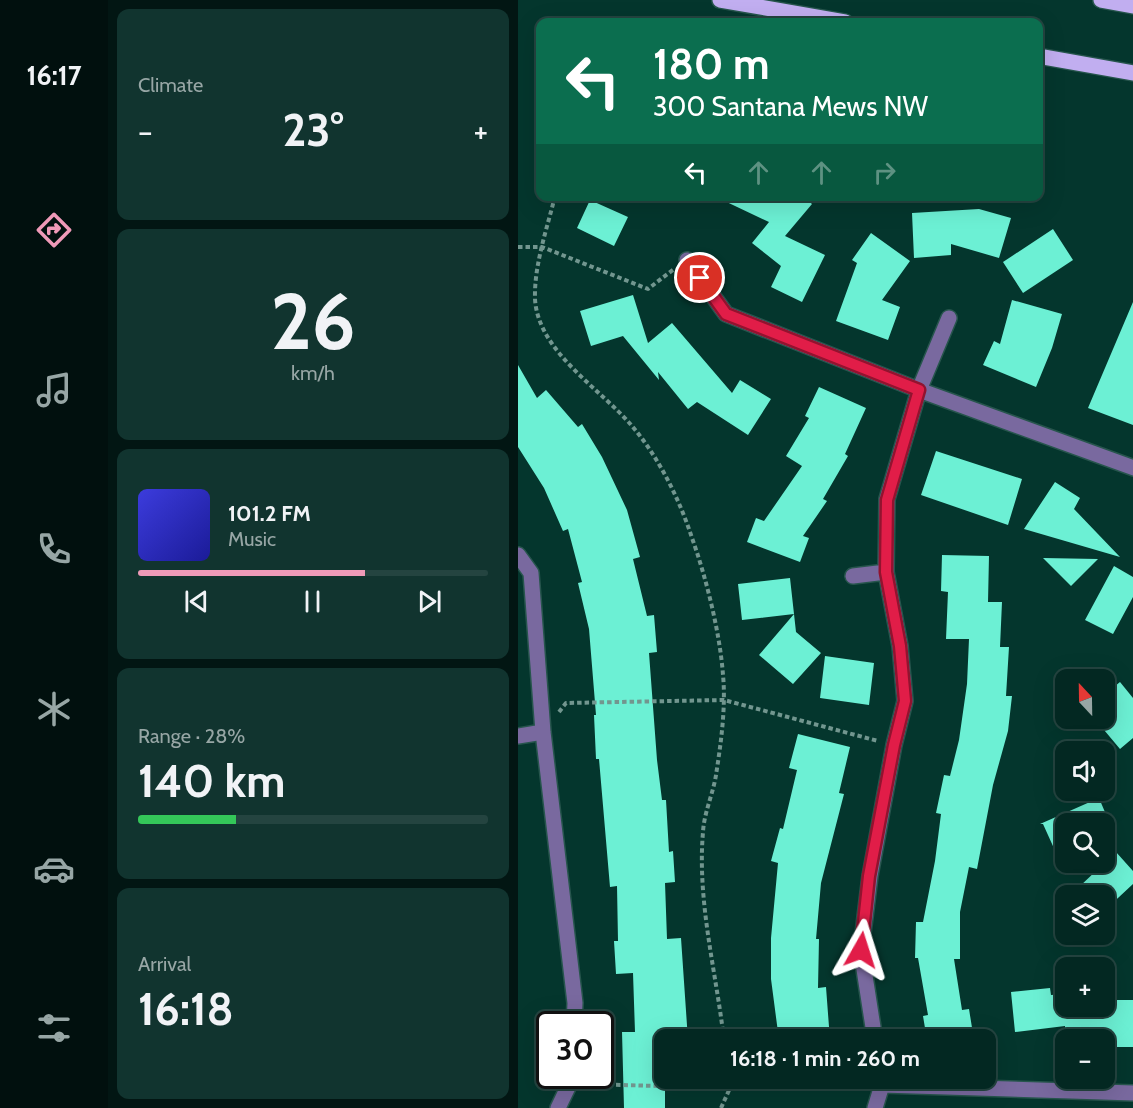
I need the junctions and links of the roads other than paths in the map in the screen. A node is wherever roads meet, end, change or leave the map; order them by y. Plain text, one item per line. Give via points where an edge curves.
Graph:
1 (720, 0) edge
2 (1101, 0) edge
3 (1133, 6) edge
4 (822, 18) edge
5 (1043, 57) edge
6 (1133, 73) edge
7 (687, 260) road end
8 (949, 318) dead end
9 (919, 390) junction
10 (1133, 468) edge
11 (518, 555) edge
12 (886, 572) junction
13 (853, 576) dead end
14 (543, 732) junction
15 (518, 735) edge
16 (575, 1011) edge
17 (873, 1029) edge
18 (996, 1087) edge
19 (566, 1089) edge
20 (880, 1089) edge
21 (1133, 1093) edge
22 (558, 1108) edge
23 (875, 1108) edge

1 - 4 main road
2 - 3 main road
5 - 6 main road
7 - 9 street via 726,314
8 - 9 street
9 - 10 street
9 - 12 street via 887,500
11 - 14 street via 531,573
12 - 13 street
12 - 17 street via 900,646 905,701 869,876 861,950
14 - 15 street
14 - 16 street
18 - 21 street
19 - 22 street
20 - 23 street

